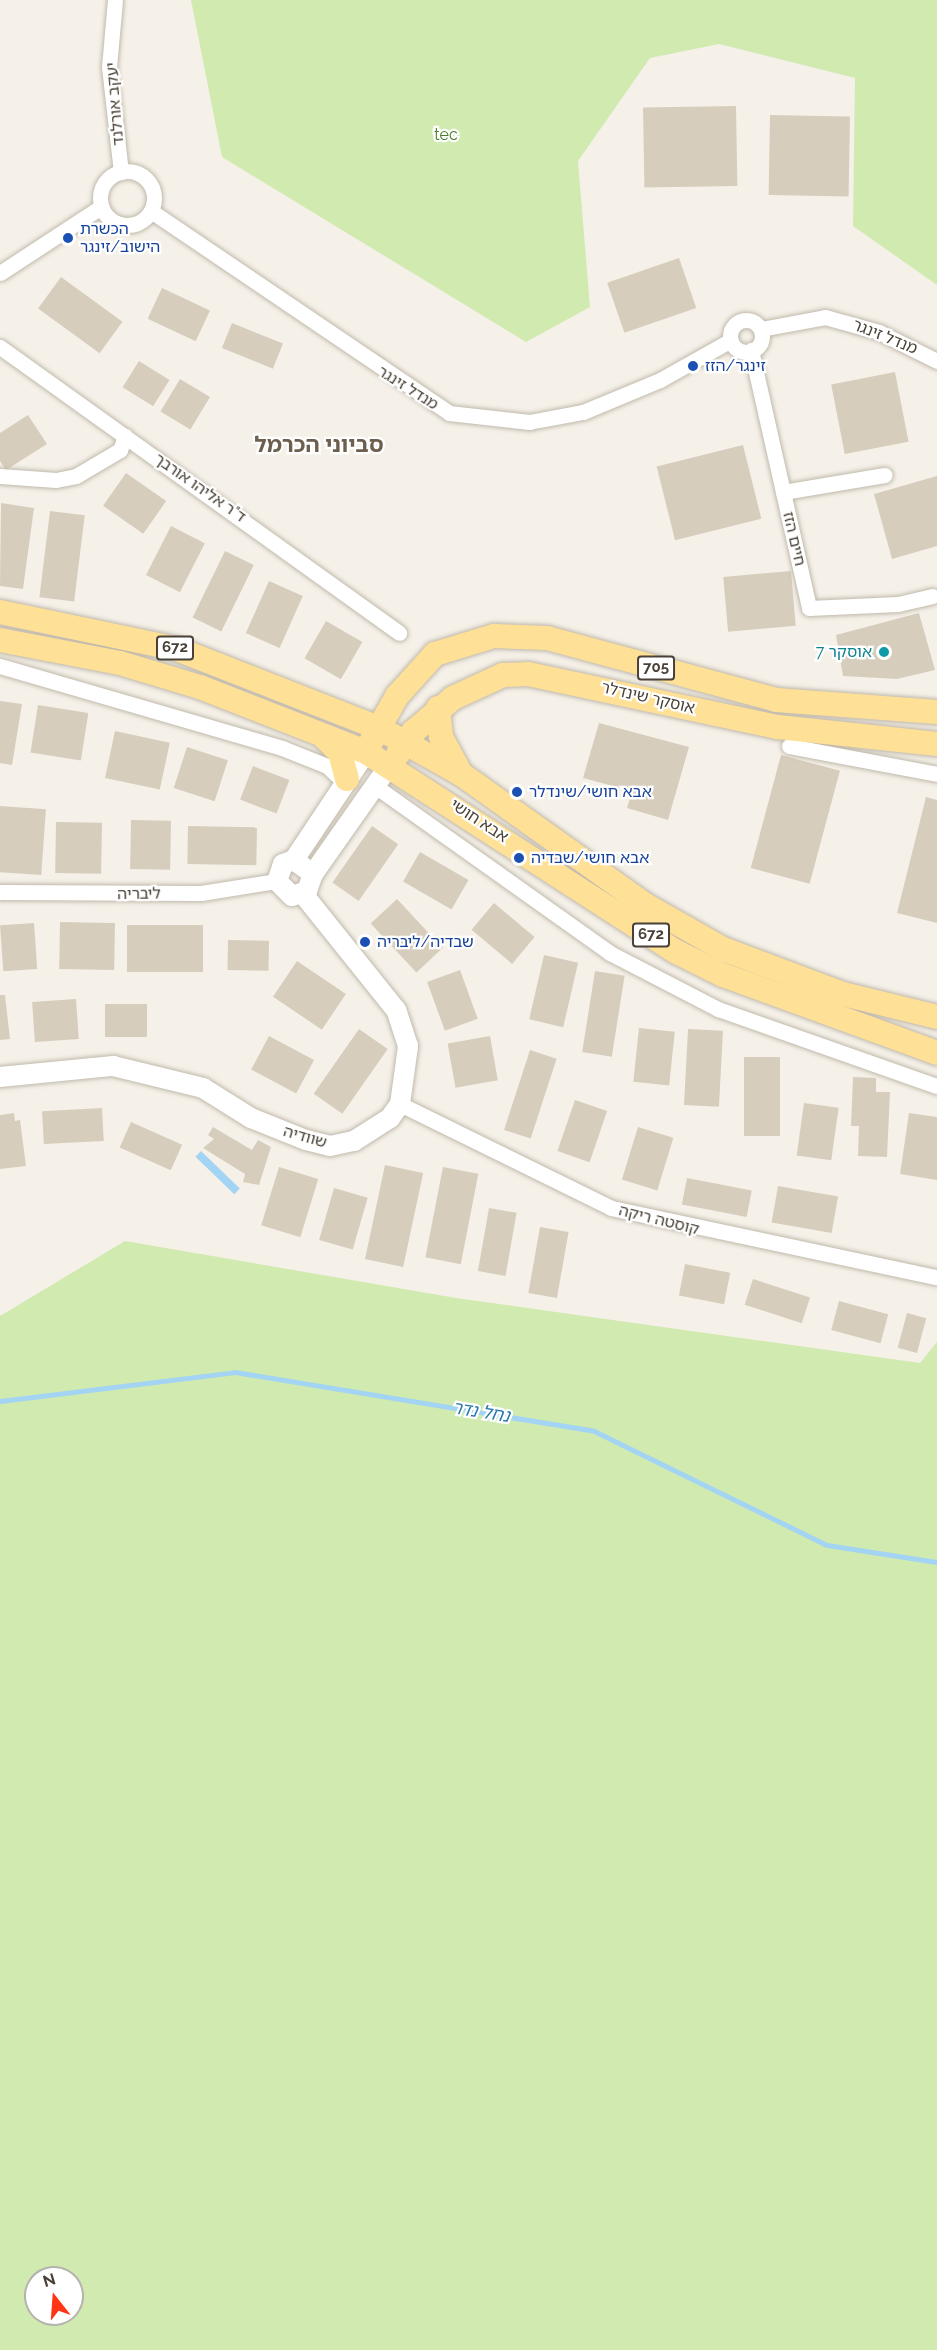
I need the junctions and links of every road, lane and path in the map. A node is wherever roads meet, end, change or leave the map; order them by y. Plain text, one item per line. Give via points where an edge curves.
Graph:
1 (115, 0) edge
2 (121, 172) junction
3 (101, 207) junction
4 (151, 211) junction
5 (0, 273) edge
6 (761, 329) junction
7 (731, 339) junction
8 (0, 347) edge
9 (751, 350) junction
10 (937, 361) edge
11 (125, 435) junction
12 (885, 475) dead end
13 (0, 476) edge
14 (783, 492) junction
15 (932, 596) dead end
16 (0, 612) edge
17 (399, 633) dead end
18 (0, 640) edge
19 (0, 666) edge
20 (397, 696) junction
21 (438, 708) junction
22 (937, 712) edge
23 (342, 713) junction
24 (379, 728) junction
25 (322, 735) junction
26 (406, 741) junction
27 (937, 744) edge
28 (789, 746) dead end
29 (366, 752) junction
30 (391, 763) junction
31 (461, 774) junction
32 (937, 774) edge
33 (346, 782) junction
34 (375, 786) junction
35 (294, 860) junction
36 (313, 874) junction
37 (277, 881) junction
38 (0, 892) edge
39 (303, 894) junction
40 (937, 1017) edge
41 (937, 1053) edge
42 (0, 1077) edge
43 (937, 1086) edge
44 (400, 1104) junction
45 (937, 1277) edge

1 - 2 street, יעקב אורלנד via 109,67
2 - 3 street via 106,181
2 - 4 street via 138,174 151,186
3 - 4 street via 112,221 129,225
3 - 5 street
4 - 7 street, מנדל זינגר via 267,285 365,360 449,413 530,422 583,412 660,380
6 - 7 street via 744,320 734,325
6 - 9 street via 761,340
6 - 10 street, מנדל זינגר via 825,317 879,332
7 - 9 street via 741,351
8 - 11 street, ד"ר אליהו אורבך
9 - 14 street, חיים הזז
11 - 13 street via 120,450 76,476 56,480
11 - 17 street, ד"ר אליהו אורבך
12 - 14 street
14 - 15 street, חיים הזז via 809,608 898,604
16 - 23 main road, אבא חושי / 672 via 177,649
18 - 25 main road, אבא חושי / 672 via 120,663
19 - 33 street via 282,748 327,766
20 - 22 main road, אוסקר שינדלר / 705 via 429,660 454,645 521,635 776,700
20 - 23 main road, אוסקר שינדלר / 705 via 373,710
20 - 24 main road, אוסקר שינדלר
21 - 26 main road, אוסקר שינדלר / 705
21 - 27 main road, אוסקר שינדלר / 705 via 503,675 546,675 778,727
21 - 31 main road via 441,737
23 - 24 main road, אבא חושי / 672
24 - 26 main road, אבא חושי / 672
24 - 29 main road, אוסקר שינדלר
25 - 29 main road, אבא חושי / 672
25 - 33 main road via 340,753
26 - 30 main road, אוסקר שינדלר / 705
26 - 31 main road, אבא חושי / 672
28 - 32 street
29 - 30 main road, אבא חושי / 672
29 - 33 street
30 - 34 street
30 - 41 main road, אבא חושי / 672 via 675,951 723,975
31 - 40 main road, אבא חושי / 672 via 647,906 723,949 843,994
33 - 35 street
34 - 36 street
34 - 43 street, אבא חושי via 610,953 718,1009
35 - 36 street
35 - 37 street via 283,864
36 - 39 street
37 - 38 street, ליבריה via 201,893
37 - 39 street via 287,894
39 - 44 street via 396,1010 408,1046
42 - 44 street, שוודיה via 123,1068 203,1088 251,1118 330,1146 354,1141
44 - 45 street, קוסטה ריקה via 611,1208

